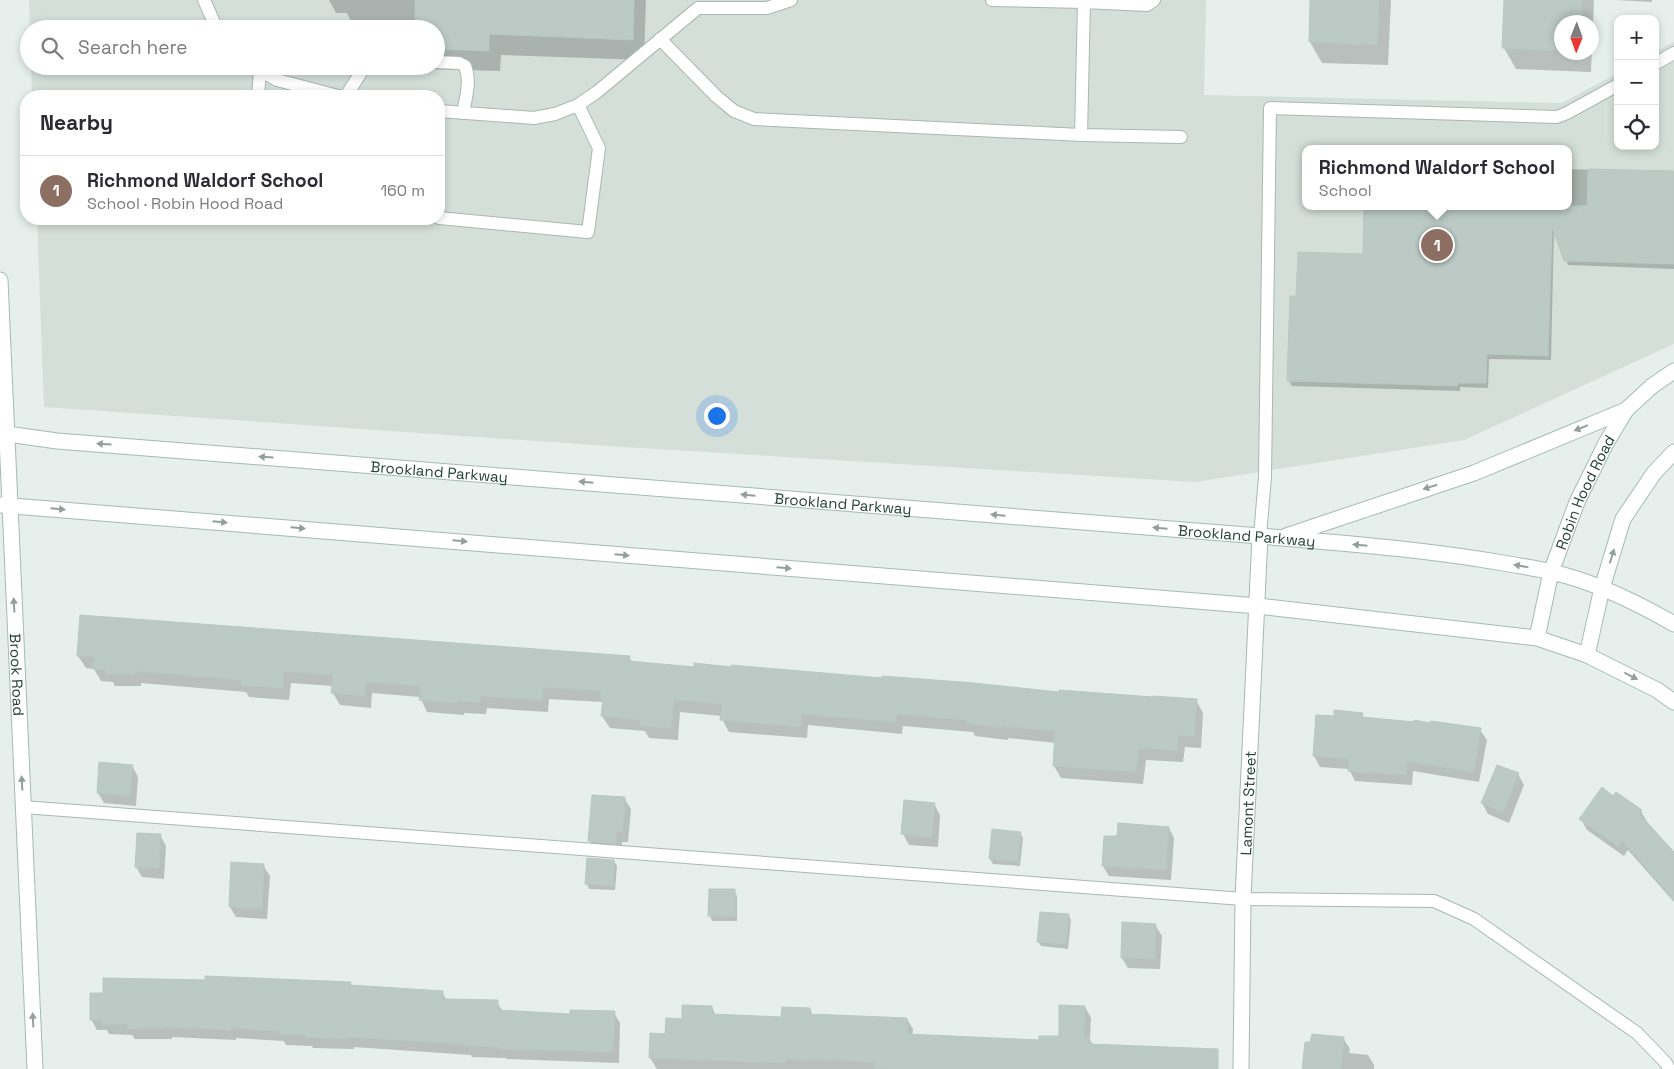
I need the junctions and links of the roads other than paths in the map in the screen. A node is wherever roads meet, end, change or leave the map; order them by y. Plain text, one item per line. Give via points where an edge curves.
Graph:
1 (204, 0) edge
2 (791, 0) edge
3 (992, 0) edge
4 (1154, 0) edge
5 (1084, 1) edge
6 (697, 4) edge
7 (213, 20) edge
8 (660, 39) junction
9 (1674, 54) edge
10 (445, 62) edge
11 (1659, 62) edge
12 (256, 75) edge
13 (267, 75) edge
14 (359, 75) edge
15 (1614, 87) edge
16 (258, 90) edge
17 (315, 90) edge
18 (350, 90) edge
19 (578, 105) junction
20 (445, 111) edge
21 (463, 112) junction
22 (1081, 135) junction
23 (1181, 137) dead end
24 (445, 219) edge
25 (0, 280) edge
26 (1674, 372) edge
27 (1626, 410) junction
28 (3, 434) edge
29 (1674, 452) edge
30 (5, 505) edge
31 (1260, 536) junction
32 (1280, 538) junction
33 (1552, 572) junction
34 (1602, 588) junction
35 (1258, 606) junction
36 (1674, 624) edge
37 (1537, 638) junction
38 (1587, 654) junction
39 (1674, 702) edge
40 (23, 807) junction
41 (1243, 899) junction
42 (35, 1069) edge
43 (1241, 1069) edge
44 (1669, 1069) edge

1 - 7 lane
2 - 6 lane via 767,8
3 - 5 lane
4 - 5 lane via 1147,5
5 - 22 lane
6 - 8 lane
8 - 19 lane
8 - 22 lane via 716,96 734,111 754,119
9 - 11 lane
10 - 21 lane via 459,63 468,72
12 - 16 lane
13 - 17 lane
14 - 18 lane
15 - 31 lane via 1557,117 1270,108 1265,468
19 - 21 lane via 534,118
19 - 24 lane via 599,148 588,232
20 - 21 lane
22 - 23 lane
25 - 28 main road, Brook Road
26 - 27 main road, Robin Hood Road via 1652,386
27 -> 32 main road via 1474,473
27 - 33 main road, Robin Hood Road via 1577,502
28 - 30 main road, Brook Road
31 -> 28 main road, Brookland Parkway via 57,441
34 -> 29 main road via 1623,519 1654,473
30 -> 35 main road
40 -> 30 main road, Brook Road
31 - 32 main road, Brookland Parkway
31 - 35 main road, Lamont Street
33 -> 32 main road, Brookland Parkway via 1451,554
33 - 34 main road, Brookland Parkway
33 - 37 main road, Robin Hood Road
34 - 36 main road, Brookland Parkway
34 - 38 main road
35 - 37 main road
35 - 41 main road, Lamont Street
37 - 38 main road
38 -> 39 main road
40 - 41 lane
42 -> 40 main road, Brook Road
41 - 43 main road, Lamont Street
41 - 44 lane via 1434,901 1474,919 1637,1033

